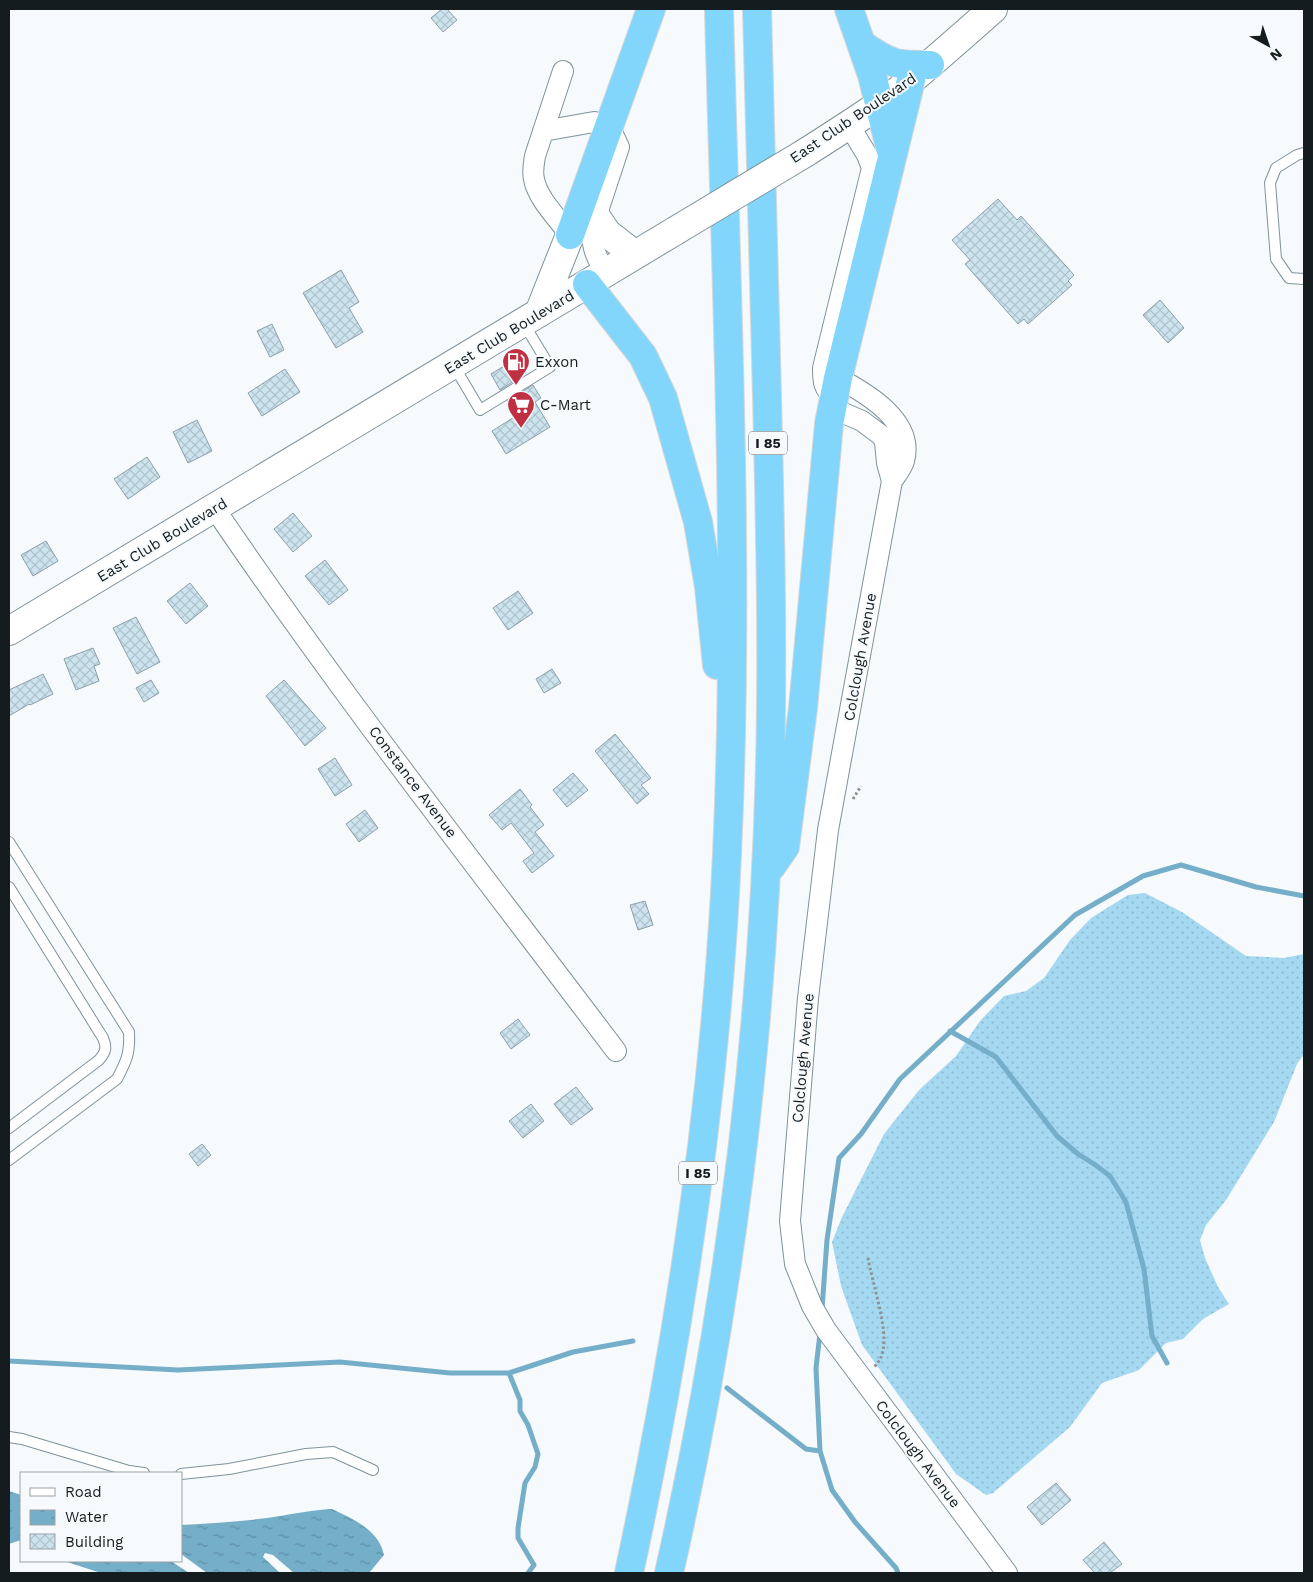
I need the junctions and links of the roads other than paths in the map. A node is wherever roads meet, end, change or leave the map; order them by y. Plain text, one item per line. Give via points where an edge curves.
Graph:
1 (651, 9) edge
2 (718, 9) edge
3 (757, 9) edge
4 (849, 9) edge
5 (993, 9) edge
6 (864, 46) junction
7 (563, 71) dead end
8 (920, 72) junction
9 (879, 104) junction
10 (849, 125) junction
11 (609, 126) junction
12 (543, 130) junction
13 (1304, 153) edge
14 (892, 155) junction
15 (596, 217) junction
16 (570, 235) junction
17 (635, 255) junction
18 (596, 279) junction
19 (1304, 279) edge
20 (531, 318) junction
21 (454, 365) junction
22 (835, 394) junction
23 (892, 481) junction
24 (215, 509) junction
25 (9, 631) edge
26 (730, 768) junction
27 (9, 842) edge
28 (765, 876) junction
29 (9, 887) edge
30 (616, 1051) dead end
31 (9, 1128) edge
32 (9, 1160) edge
33 (9, 1437) edge
34 (373, 1470) dead end
35 (136, 1472) edge
36 (182, 1474) edge
37 (629, 1573) edge
38 (670, 1573) edge
39 (1007, 1573) edge

1 - 11 highway
2 - 26 highway, I 85 via 732,535
3 - 28 highway, I 85 via 772,618
4 - 6 highway
5 - 8 street, East Club Boulevard
6 - 8 highway via 883,59
6 - 9 highway
7 - 12 street
8 - 9 street, East Club Boulevard
8 - 14 highway
9 - 10 street, East Club Boulevard
9 - 14 highway
10 - 17 street, East Club Boulevard, bridge
10 - 22 street via 872,168 823,368 824,386
11 - 12 street via 594,122
11 - 15 street via 619,147
11 - 16 highway
12 - 16 street via 535,156 534,181 539,194
13 - 19 lane via 1276,168 1270,183 1276,259 1289,278
14 - 22 highway
15 - 17 street via 607,233
15 - 18 street via 591,242
16 - 18 street via 577,268
16 - 20 street
17 - 18 street, East Club Boulevard
18 - 20 street, East Club Boulevard
18 - 26 highway via 643,356 664,398 674,432 704,551
20 - 21 street, East Club Boulevard
20 - 21 lane via 550,367 480,410
21 - 24 street, East Club Boulevard
22 - 23 street, Colclough Avenue via 882,436
22 - 23 street, Colclough Avenue via 872,399 896,422 903,438 904,457
22 - 28 highway via 829,424 802,708 785,847
23 - 39 street, Colclough Avenue via 828,830 808,998 790,1221 795,1264 826,1330
24 - 25 street, East Club Boulevard
24 - 30 street, Constance Avenue via 367,721
26 - 37 highway, I 85 via 720,957 705,1120 670,1367
27 - 32 lane via 129,1032 129,1042 128,1059 118,1079
28 - 38 highway, I 85 via 736,1203 712,1358
29 - 31 lane via 106,1046 99,1060
33 - 35 lane
34 - 36 lane via 333,1452

